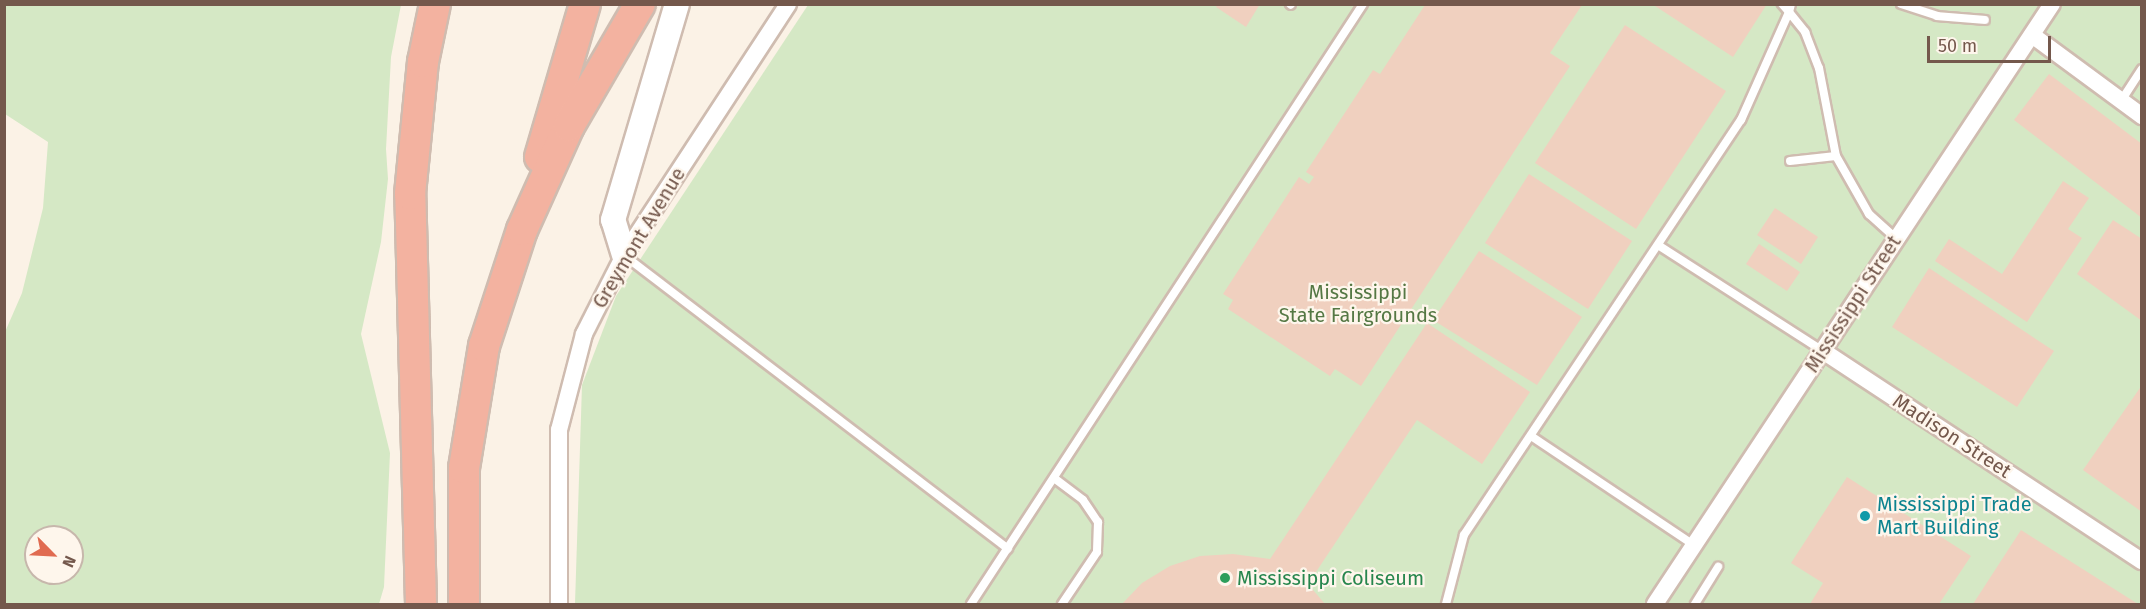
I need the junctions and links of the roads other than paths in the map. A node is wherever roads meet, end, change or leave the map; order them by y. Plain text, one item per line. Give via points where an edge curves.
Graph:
1 (435, 4) edge
2 (585, 4) edge
3 (640, 4) edge
4 (677, 4) edge
5 (788, 4) edge
6 (1363, 4) edge
7 (1782, 4) edge
8 (1901, 4) edge
9 (2052, 4) edge
10 (1790, 8) edge
11 (1985, 20) dead end
12 (2032, 35) junction
13 (2142, 69) edge
14 (2121, 100) junction
15 (2142, 116) edge
16 (1836, 156) junction
17 (1790, 161) dead end
18 (522, 230) junction
19 (1897, 239) junction
20 (1658, 245) junction
21 (624, 255) junction
22 (1822, 351) junction
23 (1531, 436) junction
24 (1054, 478) junction
25 (1694, 545) junction
26 (1008, 549) junction
27 (2142, 561) edge
28 (1718, 567) dead end
29 (421, 604) edge
30 (464, 604) edge
31 (559, 604) edge
32 (973, 604) edge
33 (1062, 604) edge
34 (1446, 604) edge
35 (1655, 604) edge
36 (1695, 604) edge

1 - 29 highway via 423,62 410,194
2 - 18 highway via 549,119
3 - 18 highway via 568,126
4 - 21 main road via 613,220
5 - 21 street, Greymont Avenue
6 - 24 lane
7 - 10 lane
8 - 11 lane via 1937,16
9 - 12 street, Mississippi Street
10 - 16 lane via 1820,69
10 - 20 lane via 1741,120
12 - 14 street
12 - 19 street, Mississippi Street
13 - 14 lane
14 - 15 street
16 - 17 lane
16 - 19 lane via 1869,214
18 - 30 highway via 484,346 464,468
19 - 22 street, Mississippi Street
20 - 22 lane
20 - 23 lane
21 - 26 lane
21 - 31 street, Greymont Avenue via 584,334 563,403 557,460
22 - 25 street, Mississippi Street
22 - 27 street, Madison Street
23 - 25 lane
23 - 34 lane via 1464,535
24 - 26 lane
24 - 33 lane via 1083,500 1098,522 1097,552
25 - 35 street, Mississippi Street
26 - 32 lane
28 - 36 lane

